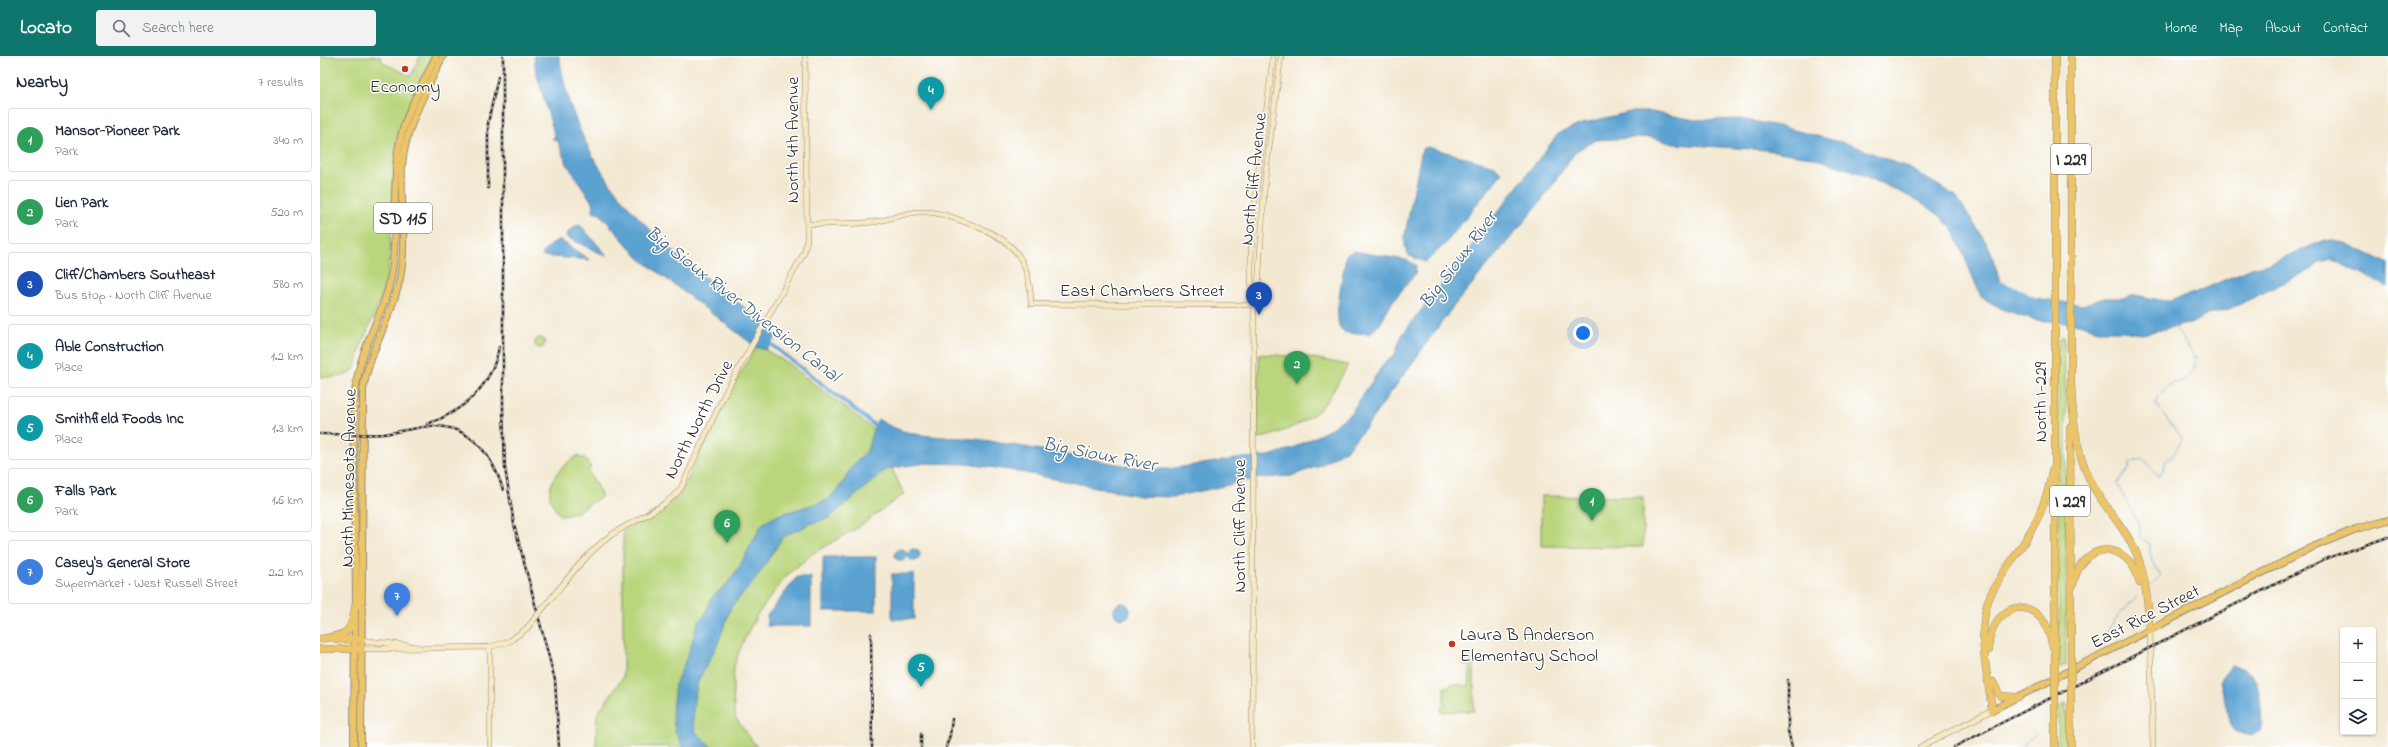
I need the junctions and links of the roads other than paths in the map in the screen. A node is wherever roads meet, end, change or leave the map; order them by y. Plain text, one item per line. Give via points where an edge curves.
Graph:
1 (436, 56) edge
2 (443, 56) edge
3 (805, 56) edge
4 (1273, 56) edge
5 (1281, 56) edge
6 (2055, 56) edge
7 (2071, 56) edge
8 (807, 224) junction
9 (1254, 305) junction
10 (2071, 383) junction
11 (2055, 427) junction
12 (2388, 520) edge
13 (356, 603) junction
14 (2071, 620) junction
15 (2150, 630) junction
16 (320, 639) edge
17 (358, 640) junction
18 (490, 647) junction
19 (422, 648) junction
20 (320, 649) edge
21 (358, 649) junction
22 (2055, 660) junction
23 (1993, 682) junction
24 (2018, 697) junction
25 (1994, 709) junction
26 (354, 747) edge
27 (361, 747) edge
28 (490, 747) edge
29 (1251, 747) edge
30 (1920, 747) edge
31 (2055, 747) edge
32 (2071, 747) edge
33 (2153, 747) edge

1 - 13 main road, North Minnesota Avenue / SD 115 via 407,118 399,143 391,276 385,302 364,350 356,381
2 - 17 main road, North Minnesota Avenue / SD 115 via 416,112 406,140 402,165 401,273 391,309 371,358 363,390
3 - 8 main road, North 4th Avenue
4 - 9 main road, North Cliff Avenue via 1255,201 1251,288
5 - 9 main road, North Cliff Avenue via 1264,179 1258,288
6 - 11 highway, North I-229 / I 229
7 - 10 highway, I 229
8 - 9 main road, East Chambers Street via 873,222 921,212 944,215 984,229 1009,243 1019,254 1028,273 1031,304
8 - 18 main road, North North Drive, bridge via 804,253 724,394 678,491 670,500 602,543 580,564 527,628 510,641
9 - 29 main road, North Cliff Avenue
10 - 14 highway, North I-229 / I 229
10 - 15 highway via 2074,433 2081,461 2095,490 2128,538 2137,556 2143,578
11 - 22 highway, North I-229 / I 229
11 - 25 highway via 2053,466 2045,502 2033,528 1992,593 1985,612 1983,638
12 - 15 main road, East Rice Street via 2312,547
13 - 16 highway via 348,632
13 - 17 main road, North Minnesota Avenue / SD 115
14 - 15 highway via 2074,579 2081,565 2094,553 2110,550 2122,554 2136,570
14 - 32 highway, I 229, bridge
15 - 24 main road, East Rice Street
15 - 33 main road
16 - 17 highway
17 - 19 main road
17 - 21 main road, North Minnesota Avenue / SD 115
18 - 19 main road, North North Drive
18 - 28 main road
19 - 21 main road
20 - 21 highway
21 - 26 main road, North Minnesota Avenue / SD 115
21 - 27 main road, North Minnesota Avenue / SD 115
22 - 23 highway via 2050,634 2039,616 2029,610 2011,610 1997,618 1990,633 1988,647
22 - 31 highway, North I-229 / I 229, bridge
23 - 24 highway via 2000,696
23 - 25 highway
24 - 25 main road, East Rice Street
25 - 30 main road, East Rice Street

